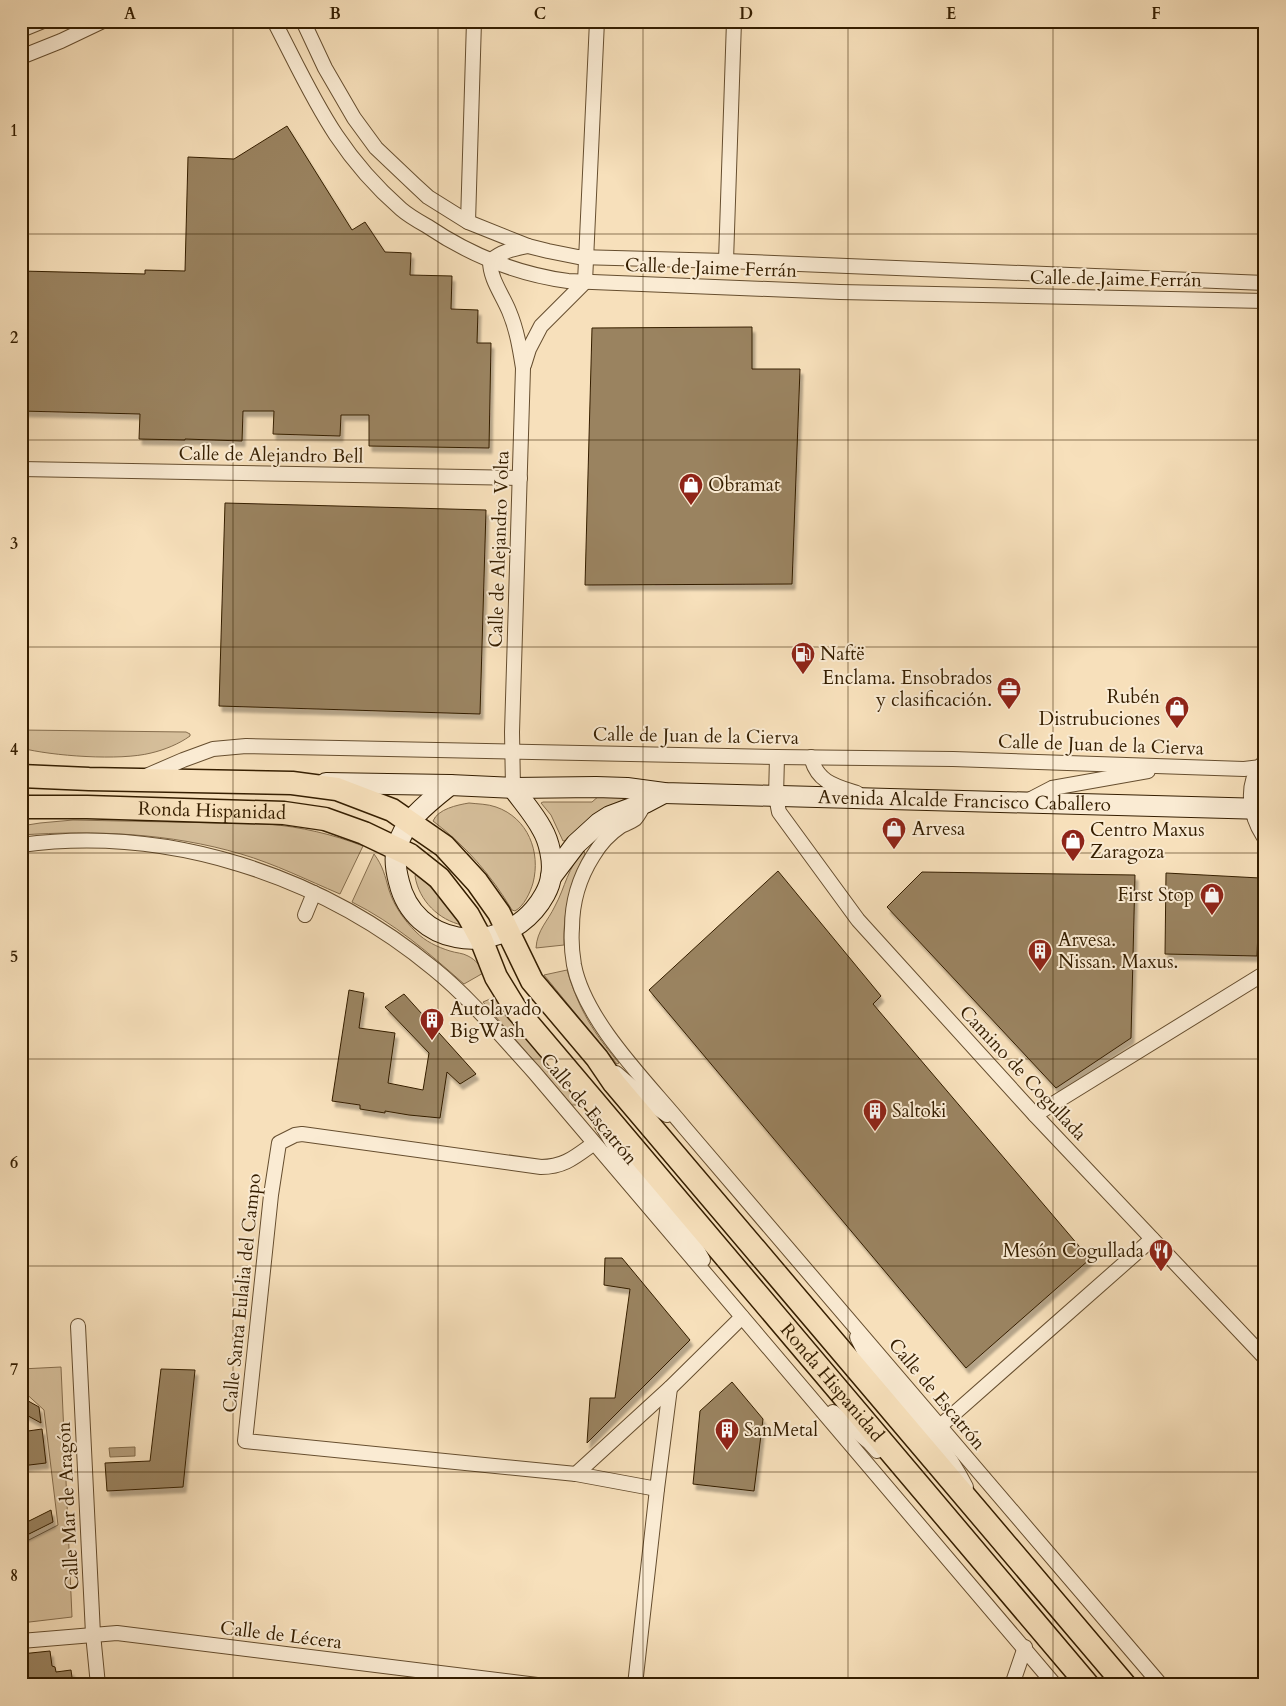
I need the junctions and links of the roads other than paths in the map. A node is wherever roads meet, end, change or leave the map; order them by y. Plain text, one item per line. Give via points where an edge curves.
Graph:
1 (43, 21) edge
2 (103, 21) edge
3 (274, 21) edge
4 (303, 21) edge
5 (474, 21) edge
6 (597, 21) edge
7 (734, 21) edge
8 (21, 30) edge
9 (21, 56) edge
10 (468, 222) junction
11 (528, 246) junction
12 (588, 257) junction
13 (726, 260) junction
14 (490, 261) junction
15 (585, 282) junction
16 (1265, 282) edge
17 (1265, 301) edge
18 (523, 368) junction
19 (21, 469) edge
20 (520, 478) junction
21 (512, 732) junction
22 (513, 750) junction
23 (488, 751) junction
24 (777, 757) junction
25 (811, 757) junction
26 (1176, 766) junction
27 (1263, 766) edge
28 (24, 774) edge
29 (136, 780) junction
30 (292, 782) junction
31 (450, 785) junction
32 (513, 788) junction
33 (664, 793) junction
34 (776, 796) junction
35 (879, 799) junction
36 (645, 803) junction
37 (1023, 803) junction
38 (24, 808) edge
39 (1259, 809) edge
40 (411, 822) junction
41 (1265, 835) edge
42 (21, 846) edge
43 (397, 848) junction
44 (551, 877) junction
45 (314, 892) junction
46 (305, 915) dead end
47 (508, 931) junction
48 (481, 939) junction
49 (1265, 973) edge
50 (597, 1058) junction
51 (575, 1080) junction
52 (1035, 1115) junction
53 (684, 1127) junction
54 (594, 1144) junction
55 (1152, 1239) junction
56 (720, 1288) junction
57 (845, 1314) junction
58 (742, 1317) junction
59 (78, 1326) dead end
60 (1265, 1358) edge
61 (670, 1388) junction
62 (804, 1388) junction
63 (939, 1427) junction
64 (576, 1474) junction
65 (657, 1489) junction
66 (978, 1512) junction
67 (978, 1554) junction
68 (93, 1634) junction
69 (21, 1642) edge
70 (1025, 1647) junction
71 (98, 1685) edge
72 (537, 1685) edge
73 (635, 1685) edge
74 (1012, 1685) edge
75 (1056, 1685) edge
76 (1088, 1685) edge
77 (1125, 1685) edge
78 (1160, 1685) edge

1 - 8 street
2 - 9 street
3 - 14 street, Calle de Jaime Ferrán via 319,107 362,170 402,210 444,238
4 - 10 street, Calle de Jaime Ferrán via 341,98 376,148 428,197
5 - 10 street
6 - 12 street
7 - 13 street, Calle de Jaime Ferrán
10 - 11 street, Calle de Jaime Ferrán
11 - 12 street, Calle de Jaime Ferrán via 563,255
11 - 14 street via 509,249
12 - 13 street, Calle de Jaime Ferrán
12 - 15 street
13 - 16 street, Calle de Jaime Ferrán
14 - 15 street, Calle de Jaime Ferrán via 528,274
14 - 18 street, Calle de Alejandro Volta via 493,278 516,330
15 - 17 street, Calle de Jaime Ferrán via 840,292
15 - 18 street, Calle de Alejandro Volta via 541,326
18 - 20 street, Calle de Alejandro Volta
19 - 20 street, Calle de Alejandro Bell
20 - 21 street, Calle de Alejandro Volta
21 - 22 street, Calle de Alejandro Volta
21 - 23 street
22 - 23 street, Calle de Juan de la Cierva
22 - 24 street, Calle de Juan de la Cierva
22 - 32 street, Calle de Alejandro Volta
23 - 29 street, Calle de Juan de la Cierva via 246,746 214,749
24 - 25 street, Calle de Juan de la Cierva
24 - 34 street
25 - 26 street, Calle de Juan de la Cierva
25 - 35 street via 821,778
26 - 27 street, Calle de Juan de la Cierva via 1244,769
26 - 37 street via 1052,788
27 - 39 street via 1253,793
28 - 29 highway, Ronda Hispanidad
29 - 30 highway, Ronda Hispanidad
30 - 31 main road, Ronda Hispanidad
30 - 40 highway, Ronda Hispanidad via 337,789 392,810
31 - 32 main road, Ronda Hispanidad
31 - 40 main road
32 - 33 main road, Avenida Alcalde Francisco Caballero via 627,788
32 - 44 main road via 546,836
33 - 34 main road, Avenida Alcalde Francisco Caballero
33 - 36 main road, Avenida Alcalde Francisco Caballero
34 - 35 main road, Avenida Alcalde Francisco Caballero
34 - 52 street, Camino de Cogullada via 779,812 858,920
35 - 37 main road, Avenida Alcalde Francisco Caballero
36 - 44 main road, Avenida Alcalde Francisco Caballero via 622,810 599,823 576,844
36 - 53 street, Calle de Escatrón via 635,819 614,831 599,846 584,874 572,914 573,960 587,1000 607,1033
37 - 39 main road, Avenida Alcalde Francisco Caballero
38 - 43 highway, Ronda Hispanidad via 284,813 325,819
39 - 41 street via 1259,826
40 - 43 main road
40 - 47 highway, Ronda Hispanidad via 444,846 467,870 487,894
42 - 45 street, Calle de Escatrón via 89,841 185,851 258,870
43 - 48 highway, Ronda Hispanidad via 440,878 468,915
43 - 48 main road via 397,874 412,910 443,933
44 - 47 main road via 537,906
45 - 46 street
45 - 54 street, Calle de Escatrón via 372,923 464,995
47 - 48 main road
47 - 50 highway, Ronda Hispanidad via 532,981
48 - 51 highway, Ronda Hispanidad via 496,977 516,1008
49 - 52 street
50 - 53 street, Calle de Escatrón
50 - 66 highway, Ronda Hispanidad via 620,1091
51 - 56 street, Ronda Hispanidad via 619,1154 690,1237
51 - 67 highway, Ronda Hispanidad
52 - 55 street, Camino de Cogullada
53 - 57 street, Calle de Escatrón
54 - 56 street, Calle de Escatrón
54 - 64 street, Calle Santa Eulalia del Campo via 563,1164 541,1168 302,1134 279,1143 245,1441
55 - 60 street, Camino de Cogullada
55 - 63 street
56 - 58 street, Calle de Escatrón
57 - 63 street, Calle de Escatrón
57 - 66 street, Ronda Hispanidad via 865,1353 958,1470
58 - 61 street
58 - 62 street, Calle de Escatrón
59 - 68 street, Calle Mar de Aragón
61 - 64 street
61 - 65 street
62 - 67 street, Calle de Escatrón via 869,1442 939,1523
62 - 70 street, Calle de Escatrón
63 - 78 street, Calle de Escatrón
64 - 65 street, Calle Santa Eulalia del Campo
65 - 73 street
66 - 77 highway, Ronda Hispanidad
67 - 76 highway, Ronda Hispanidad
68 - 69 street, Calle de Lécera
68 - 71 street, Calle Mar de Aragón
68 - 72 street, Calle de Lécera via 117,1633
70 - 74 street
70 - 75 street, Calle de Escatrón

